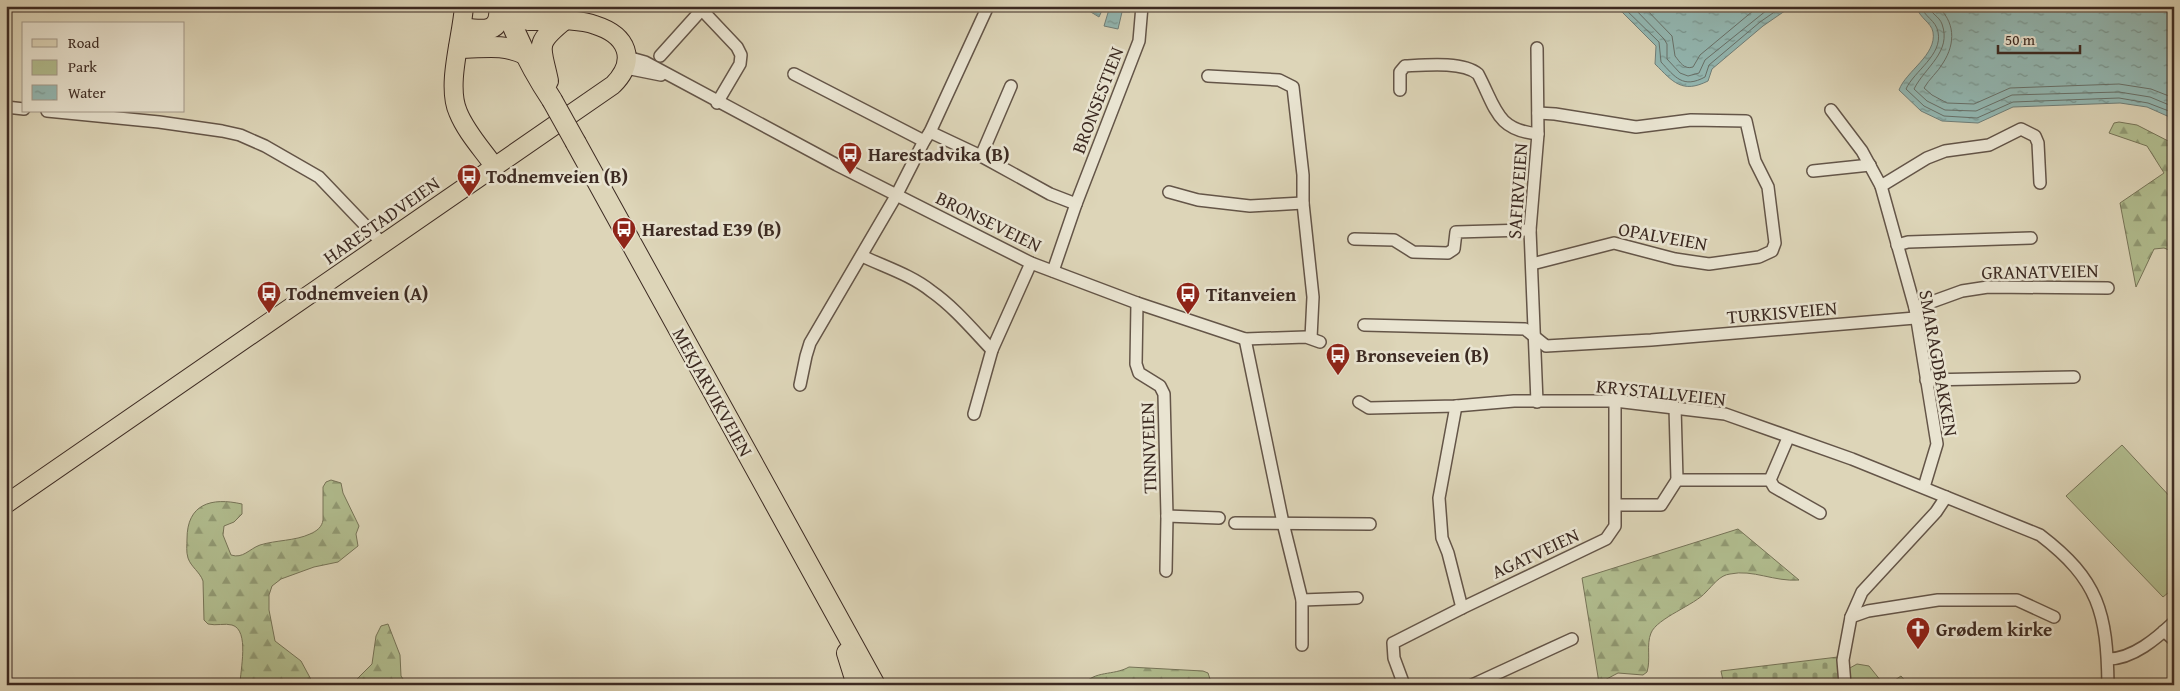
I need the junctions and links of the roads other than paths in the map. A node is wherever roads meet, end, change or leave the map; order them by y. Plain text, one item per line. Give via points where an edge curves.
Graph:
1 (464, 6) edge
2 (975, 6) edge
3 (1142, 6) edge
4 (704, 8) edge
5 (987, 9) edge
6 (509, 11) edge
7 (561, 13) edge
8 (463, 28) junction
9 (459, 48) junction
10 (1537, 48) dead end
11 (525, 54) junction
12 (660, 56) dead end
13 (627, 62) junction
14 (794, 74) dead end
15 (1208, 76) dead end
16 (1011, 86) dead end
17 (1400, 90) dead end
18 (550, 94) junction
19 (717, 102) junction
20 (6, 107) edge
21 (22, 109) edge
22 (1831, 110) dead end
23 (57, 112) edge
24 (1538, 113) junction
25 (1538, 134) junction
26 (927, 137) junction
27 (981, 156) junction
28 (1870, 165) junction
29 (494, 166) junction
30 (1813, 171) dead end
31 (2040, 184) dead end
32 (1881, 186) junction
33 (1169, 192) dead end
34 (896, 196) junction
35 (1303, 203) junction
36 (1076, 204) junction
37 (1530, 230) junction
38 (2030, 238) dead end
39 (1354, 239) dead end
40 (383, 244) junction
41 (1897, 244) junction
42 (862, 256) junction
43 (1031, 262) junction
44 (1532, 264) junction
45 (1053, 271) junction
46 (2108, 288) dead end
47 (1138, 303) junction
48 (1915, 313) junction
49 (1364, 325) dead end
50 (1533, 336) junction
51 (1245, 339) junction
52 (992, 350) junction
53 (2074, 377) dead end
54 (1926, 380) junction
55 (800, 385) dead end
56 (1615, 401) junction
57 (1360, 402) dead end
58 (1537, 402) junction
59 (1456, 406) junction
60 (1675, 407) junction
61 (974, 414) dead end
62 (1788, 438) junction
63 (1677, 480) junction
64 (1770, 480) junction
65 (1924, 487) junction
66 (1946, 497) junction
67 (6, 504) edge
68 (1616, 505) junction
69 (1820, 512) dead end
70 (1167, 516) junction
71 (1219, 518) dead end
72 (1235, 523) dead end
73 (1282, 523) junction
74 (1370, 524) dead end
75 (1166, 571) dead end
76 (1357, 598) dead end
77 (1302, 600) junction
78 (831, 606) junction
79 (1462, 608) junction
80 (2054, 617) dead end
81 (1851, 618) junction
82 (2174, 622) edge
83 (2164, 631) junction
84 (1572, 639) dead end
85 (2174, 640) edge
86 (1302, 645) dead end
87 (2108, 659) junction
88 (857, 685) edge
89 (875, 685) edge
90 (1404, 685) edge
91 (1472, 685) edge
92 (1845, 685) edge
93 (2108, 685) edge

1 - 8 main road
2 - 5 street
3 - 36 street, BRONSESTIEN via 1139,41
4 - 12 street
4 - 19 street via 742,55
5 - 26 street
6 - 7 highway via 529,20
6 - 8 highway via 499,15 495,26 488,30
6 - 11 highway, MEKJARVIKVEIEN
6 - 18 highway, MEKJARVIKVEIEN
7 - 13 main road via 608,30 624,45
7 - 18 highway via 540,49
8 - 9 main road
9 - 11 highway via 498,46
9 - 29 main road via 453,92 457,111
10 - 24 street, SAFIRVEIEN
11 - 18 highway, MEKJARVIKVEIEN
13 - 19 street, BRONSEVEIEN via 670,77
13 - 29 main road, HARESTADVEIEN via 620,78 606,91
14 - 26 street
15 - 35 street, BRONSEVEIEN via 1279,80 1293,87
16 - 27 street
17 - 25 street via 1400,72 1405,66 1432,64 1473,70 1503,122 1522,132
18 - 78 highway, MEKJARVIKVEIEN, bridge
19 - 34 street, BRONSEVEIEN
20 - 21 street
22 - 28 street, SMARAGDBAKKEN
23 - 40 street via 159,122 240,135 319,177
24 - 25 street, SAFIRVEIEN
24 - 44 street, OPALVEIEN via 1636,127 1691,120 1746,120 1754,161 1768,187 1775,243 1772,251 1759,257 1709,264 1675,259 1614,242
25 - 37 street, SAFIRVEIEN
26 - 27 street
26 - 34 street
27 - 36 street via 1050,194
28 - 30 street
28 - 32 street, SMARAGDBAKKEN
29 - 40 main road, HARESTADVEIEN
31 - 32 street via 2038,143 2035,136 2021,129 1989,145 1946,151 1927,158
32 - 41 street, SMARAGDBAKKEN
33 - 35 street via 1198,200 1250,206
34 - 42 street
34 - 43 street, BRONSEVEIEN
35 - 51 street, BRONSEVEIEN via 1316,340
36 - 45 street, BRONSESTIEN
37 - 39 street via 1456,232 1454,249 1448,253 1413,252 1394,240
37 - 44 street, SAFIRVEIEN
38 - 41 street
40 - 67 main road, HARESTADVEIEN
41 - 48 street, SMARAGDBAKKEN
42 - 52 street via 931,290
42 - 55 street via 810,343
43 - 45 street, BRONSEVEIEN
43 - 52 street
44 - 50 street, SAFIRVEIEN
45 - 47 street, BRONSEVEIEN
46 - 48 street, GRANATVEIEN via 1988,287 1962,291
47 - 51 street, BRONSEVEIEN
47 - 70 street, TINNVEIEN via 1136,364 1139,373 1160,386 1164,394
48 - 50 street, TURKISVEIEN via 1651,340 1546,346
48 - 54 street, SMARAGDBAKKEN
49 - 50 street via 1525,328
50 - 58 street, SAFIRVEIEN
51 - 73 street
52 - 61 street
53 - 54 street
54 - 65 street, SMARAGDBAKKEN via 1937,444
56 - 58 street, KRYSTALLVEIEN
56 - 60 street, KRYSTALLVEIEN
56 - 68 street, AGATVEIEN
57 - 59 street, KRYSTALLVEIEN via 1369,408
58 - 59 street, KRYSTALLVEIEN
59 - 79 street via 1440,498 1442,538
60 - 62 street, KRYSTALLVEIEN via 1725,414
60 - 63 street
62 - 64 street
62 - 65 street, KRYSTALLVEIEN
63 - 64 street
63 - 68 street via 1661,505
64 - 69 street via 1774,486
65 - 66 street, KRYSTALLVEIEN
66 - 81 street via 1862,592
66 - 87 street, KRYSTALLVEIEN via 2040,535 2077,568 2089,583 2098,604
68 - 79 street, AGATVEIEN via 1615,526 1606,539
70 - 71 street, TINNVEIEN
70 - 75 street, TINNVEIEN
72 - 73 street
73 - 74 street
73 - 77 street
76 - 77 street
77 - 86 street
78 - 88 highway
78 - 89 highway, MEKJARVIKVEIEN
79 - 90 street, AGATVEIEN via 1393,643 1394,658
80 - 81 street via 2017,600 1938,600 1868,611
81 - 92 street via 1843,660
82 - 83 street
83 - 85 street
83 - 87 street via 2125,657
84 - 91 street
87 - 93 street, KRYSTALLVEIEN

